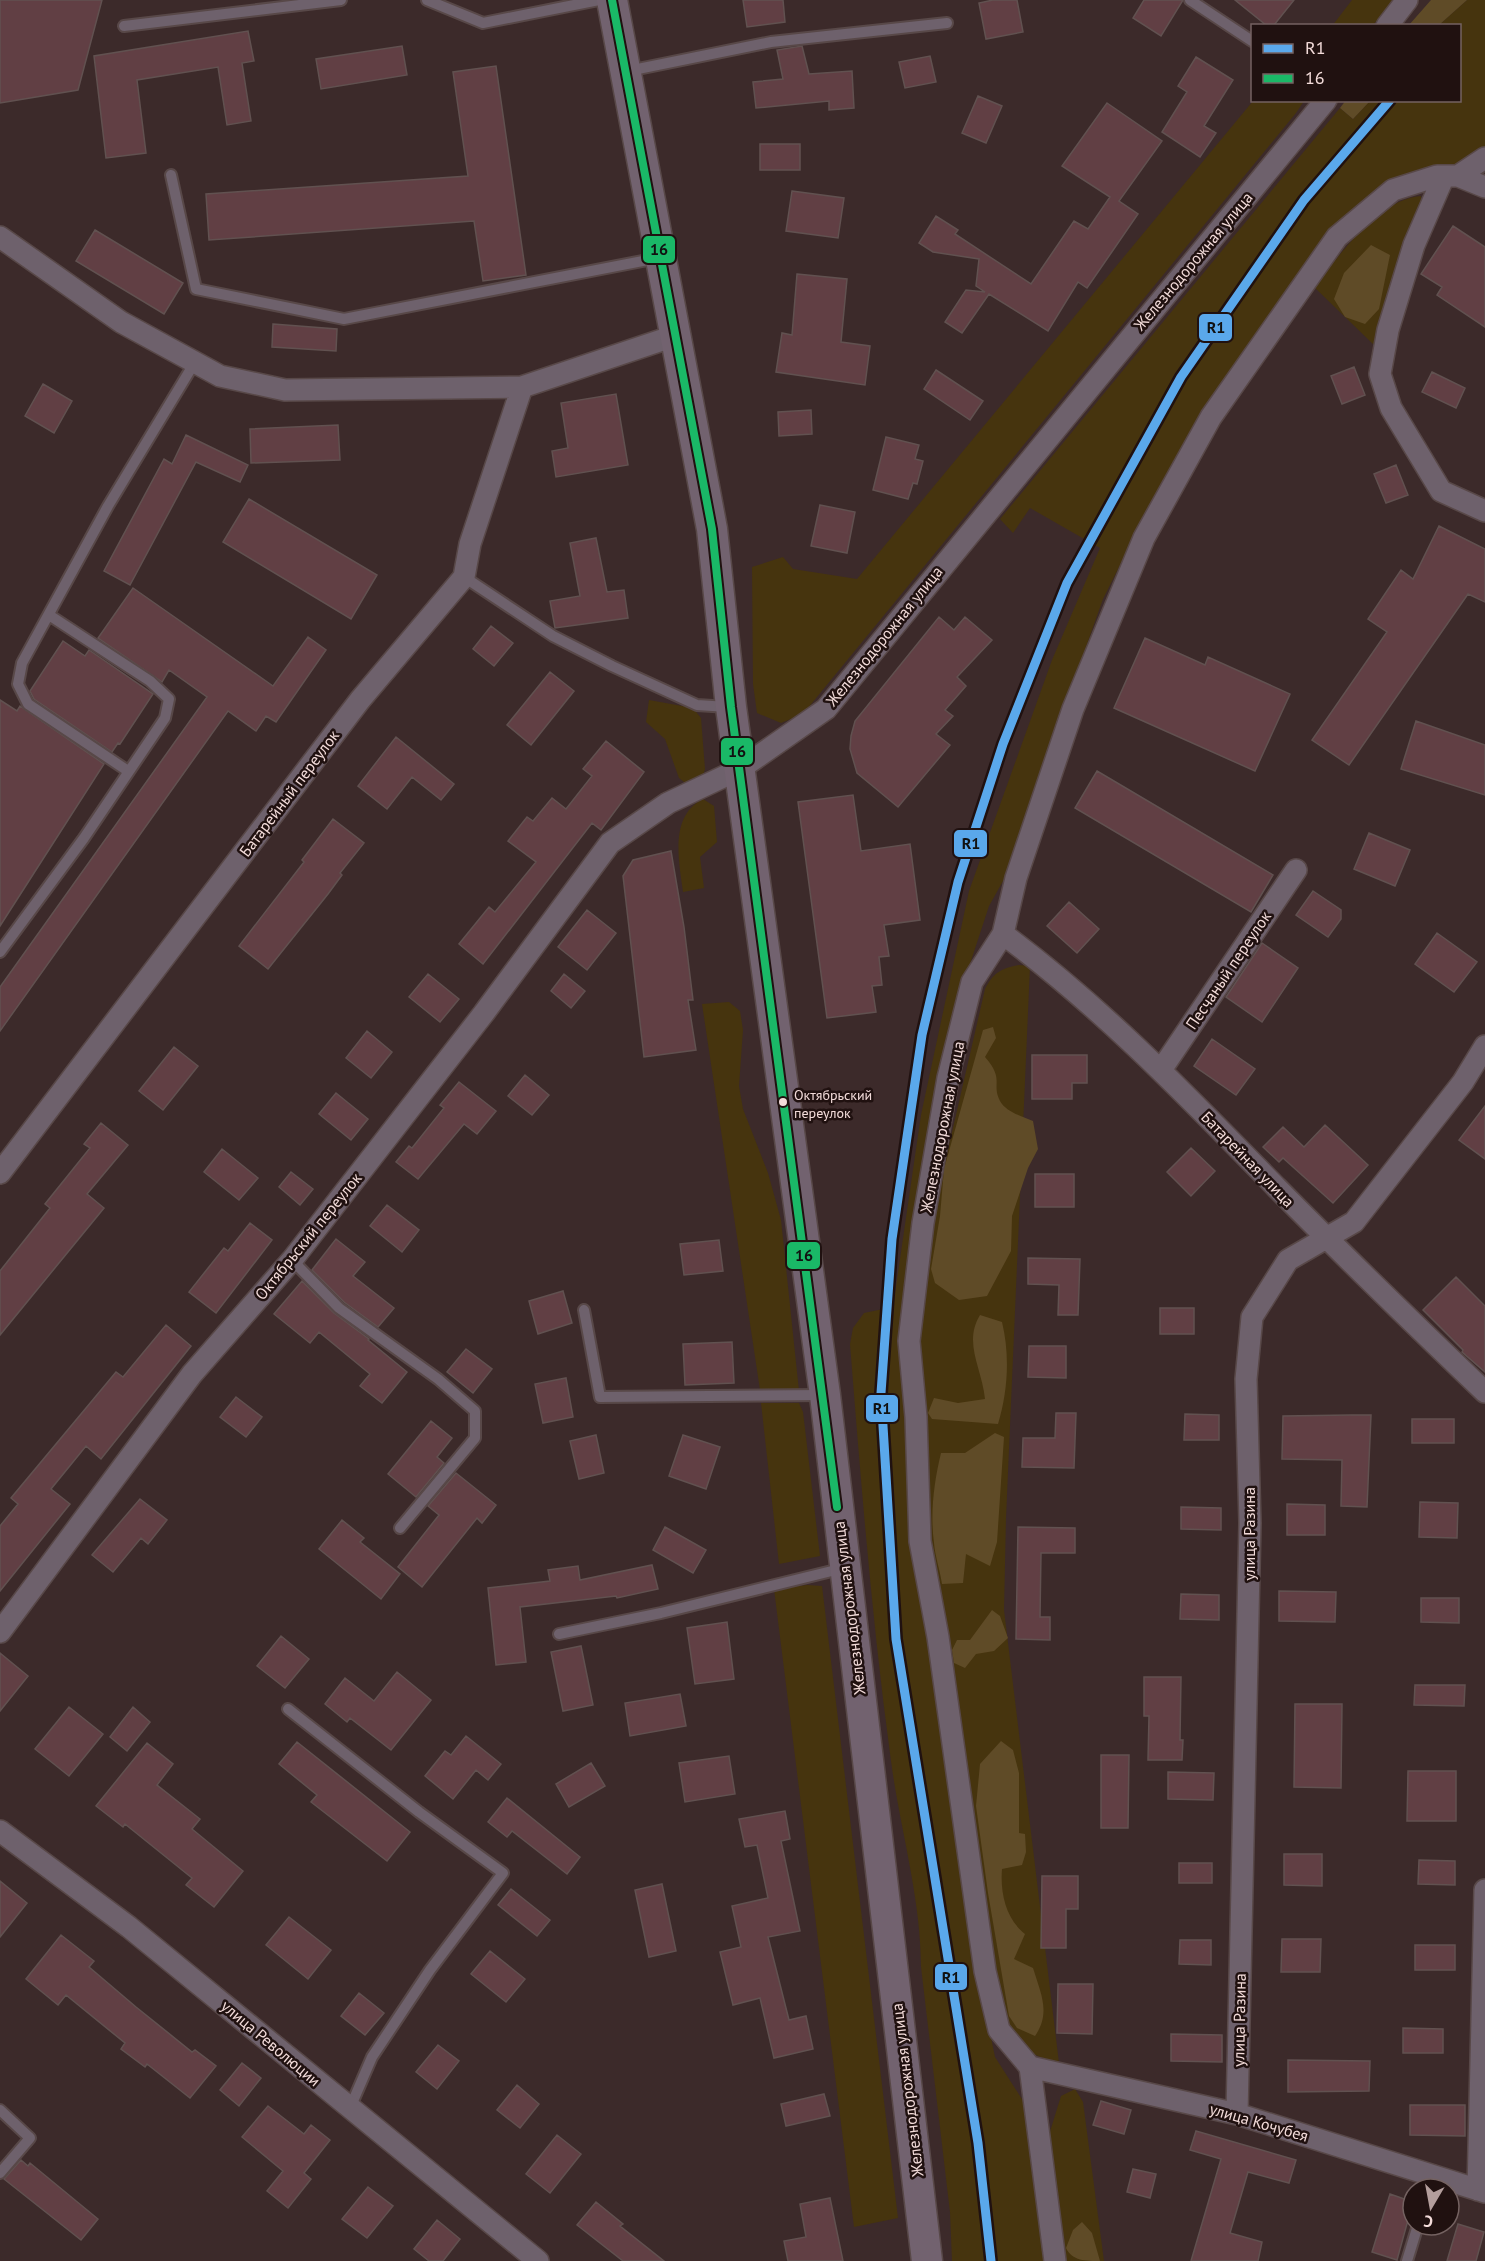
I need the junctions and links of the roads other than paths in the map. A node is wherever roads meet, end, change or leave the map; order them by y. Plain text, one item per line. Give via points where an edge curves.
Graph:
1 (342, 0) edge
2 (427, 0) edge
3 (599, 0) edge
4 (612, 0) edge
5 (1190, 0) edge
6 (1407, 0) edge
7 (947, 23) dead end
8 (1389, 24) edge
9 (124, 26) dead end
10 (1251, 40) edge
11 (624, 72) junction
12 (1324, 102) edge
13 (1485, 158) edge
14 (171, 175) dead end
15 (1451, 176) junction
16 (1485, 187) edge
17 (0, 237) edge
18 (659, 258) junction
19 (674, 336) junction
20 (195, 362) junction
21 (522, 387) junction
22 (1485, 511) edge
23 (464, 577) junction
24 (49, 615) junction
25 (731, 707) junction
26 (740, 769) junction
27 (129, 771) junction
28 (1296, 870) dead end
29 (1003, 934) junction
30 (0, 952) edge
31 (1485, 1046) edge
32 (1161, 1070) junction
33 (0, 1173) edge
34 (1325, 1237) junction
35 (292, 1260) junction
36 (584, 1310) dead end
37 (1485, 1392) edge
38 (825, 1395) junction
39 (400, 1528) dead end
40 (844, 1568) junction
41 (0, 1632) edge
42 (559, 1634) dead end
43 (288, 1709) dead end
44 (0, 1831) edge
45 (1485, 1890) edge
46 (1030, 2067) junction
47 (350, 2108) junction
48 (0, 2110) edge
49 (1238, 2114) junction
50 (0, 2173) edge
51 (1416, 2177) edge
52 (1461, 2187) edge
53 (1481, 2191) edge
54 (1414, 2237) edge
55 (538, 2261) edge
56 (927, 2261) edge
57 (1055, 2261) edge
58 (1407, 2261) edge

1 - 9 lane
2 - 3 lane via 483,23
4 - 11 main road
5 - 10 lane
6 - 8 street
7 - 11 lane via 771,42
11 - 18 main road
12 - 26 street, Железнодорожная улица via 826,709
13 - 15 street, Железнодорожная улица
14 - 18 lane via 196,289 344,319
15 - 16 street
15 - 22 street via 1414,245 1388,330 1380,374 1392,408 1441,491
15 - 29 street, Железнодорожная улица via 1393,190 1337,237 1211,417 1144,538 1073,709 1016,878
17 - 20 street via 121,322
18 - 19 main road
19 - 21 street
19 - 25 main road via 712,529
20 - 21 street via 220,376 285,390
20 - 24 lane via 108,506
21 - 23 street, Батарейный переулок via 470,544
23 - 25 lane via 553,636 612,666 697,705
23 - 33 street, Батарейный переулок via 360,700
24 - 27 lane via 22,663 18,684 28,704
24 - 27 lane via 150,681 169,699 165,718
25 - 26 main road
26 - 35 street, Октябрьский переулок via 668,803 610,843
26 - 38 main road, Железнодорожная улица
27 - 30 lane
28 - 32 street, Песчаный переулок
29 - 32 street, Батарейная улица
29 - 46 street, Железнодорожная улица via 972,982 948,1078 923,1223 909,1341 920,1541 943,1670 985,1971 999,2030
31 - 34 street, улица Разина via 1463,1082 1354,1222
32 - 34 street, Батарейная улица
34 - 37 street, Батарейная улица
34 - 49 street, улица Разина via 1288,1260 1252,1317 1246,1379 1250,1523
35 - 39 lane via 339,1308 438,1379 474,1411 475,1438
35 - 41 street, Октябрьский переулок via 192,1374
36 - 38 lane via 600,1397
38 - 40 main road, Железнодорожная улица
40 - 42 lane
40 - 56 main road, Железнодорожная улица
43 - 47 lane via 503,1873 372,2057
44 - 47 street, улица Революции via 129,1927
45 - 53 street
46 - 49 street, улица Кочубея
46 - 57 street
47 - 55 street, улица Революции
48 - 50 lane via 30,2138
49 - 51 street, улица Кочубея
52 - 53 street, улица Кочубея
54 - 58 lane

